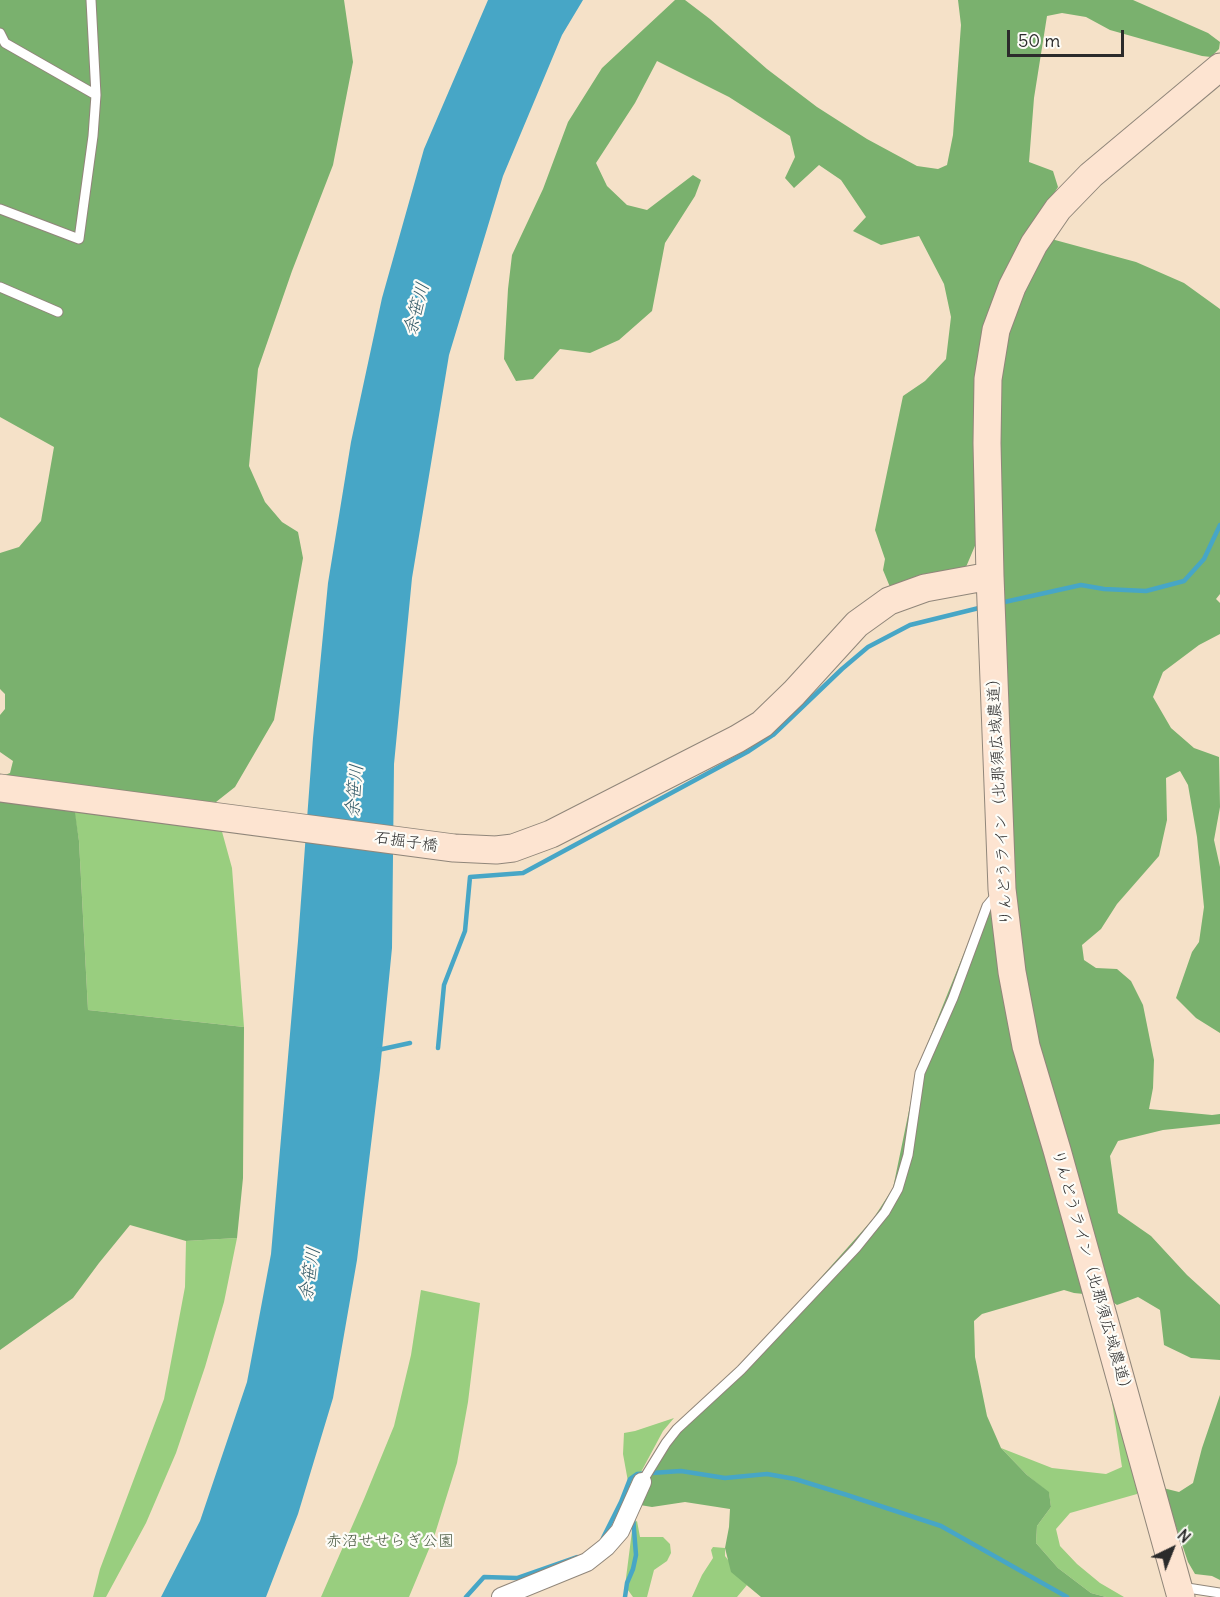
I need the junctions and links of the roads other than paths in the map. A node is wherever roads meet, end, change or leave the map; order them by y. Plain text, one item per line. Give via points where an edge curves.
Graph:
1 (91, 0) edge
2 (0, 33) edge
3 (5, 43) junction
4 (0, 52) edge
5 (1220, 67) edge
6 (96, 95) junction
7 (0, 209) edge
8 (0, 287) edge
9 (58, 312) dead end
10 (990, 576) junction
11 (0, 788) edge
12 (1002, 889) junction
13 (642, 1482) joint
14 (1179, 1592) edge
15 (1220, 1593) edge
16 (501, 1597) edge

1 - 6 lane
2 - 3 lane
3 - 4 lane
3 - 6 lane
5 - 10 street, りんどうライン（北那須広域農道） via 1091,175 1058,209 1012,287 996,330 988,378
6 - 7 lane via 79,238
8 - 9 lane
10 - 11 street, 石掘子橋 via 925,588 889,601 857,624 762,724 551,834 513,848 454,848
10 - 12 street, りんどうライン（北那須広域農道）
12 - 13 lane via 987,906 920,1073 908,1155 898,1189 885,1212 741,1370 677,1429
12 - 14 street, りんどうライン（北那須広域農道） via 1026,1046
13 - 16 street via 620,1531 606,1547 587,1562
14 - 15 lane

